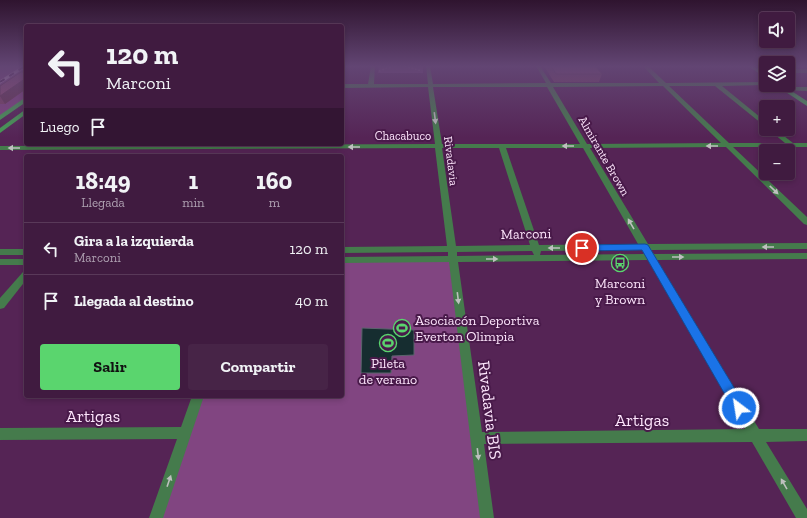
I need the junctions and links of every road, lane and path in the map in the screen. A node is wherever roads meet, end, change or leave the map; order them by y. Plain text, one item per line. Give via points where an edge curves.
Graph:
1 (432, 90) edge
2 (552, 90) edge
3 (672, 90) edge
4 (724, 90) edge
5 (788, 92) edge
6 (24, 100) edge
7 (807, 104) edge
8 (24, 113) edge
9 (0, 118) edge
10 (759, 119) edge
11 (0, 131) edge
12 (779, 136) edge
13 (789, 144) edge
14 (344, 145) edge
15 (807, 145) edge
16 (131, 146) edge
17 (211, 146) edge
18 (439, 146) junction
19 (502, 146) junction
20 (585, 146) junction
21 (728, 146) junction
22 (759, 146) edge
23 (795, 146) edge
24 (0, 148) edge
25 (125, 154) edge
26 (807, 222) edge
27 (807, 246) edge
28 (535, 248) junction
29 (344, 250) edge
30 (0, 252) edge
31 (24, 252) edge
32 (648, 252) junction
33 (452, 254) junction
34 (807, 256) edge
35 (539, 258) junction
36 (344, 260) edge
37 (0, 262) edge
38 (24, 262) edge
39 (24, 276) edge
40 (0, 305) edge
41 (197, 398) edge
42 (186, 433) junction
43 (0, 434) edge
44 (807, 435) edge
45 (755, 436) junction
46 (476, 438) junction
47 (156, 518) edge
48 (487, 518) edge
49 (804, 518) edge

1 -> 18 street, Rivadavia
2 - 20 street, Almirante Brown
3 - 21 street
4 - 10 street
5 - 7 main road
6 - 9 main road
8 - 11 main road
12 - 13 street
18 -> 14 street, Chacabuco
15 - 23 street, Chacabuco
16 - 17 street, Chacabuco
16 -> 24 street, Chacabuco
16 - 25 street
18 - 19 street, Chacabuco
18 - 33 street, Rivadavia
20 -> 19 street, Chacabuco
19 - 28 street
21 -> 20 street, Chacabuco
32 -> 20 street, Almirante Brown
21 - 22 street, Chacabuco
21 -> 26 street
27 -> 32 street, Marconi
32 -> 28 street, Marconi
28 - 33 street, Marconi
28 - 35 street
29 - 33 street, Marconi
30 - 31 street
32 -> 34 street, Marconi
32 - 35 street, Marconi
32 - 45 street, Almirante Brown
33 -> 35 street, Marconi
33 - 36 street, Marconi
33 -> 46 street, Rivadavia BIS
37 - 38 street
39 - 40 street
41 - 42 street
42 - 43 street, Artigas
47 -> 42 street
44 - 45 street, Artigas
45 - 46 street, Artigas
49 -> 45 street, Almirante Brown
46 -> 48 street, Rivadavia BIS

